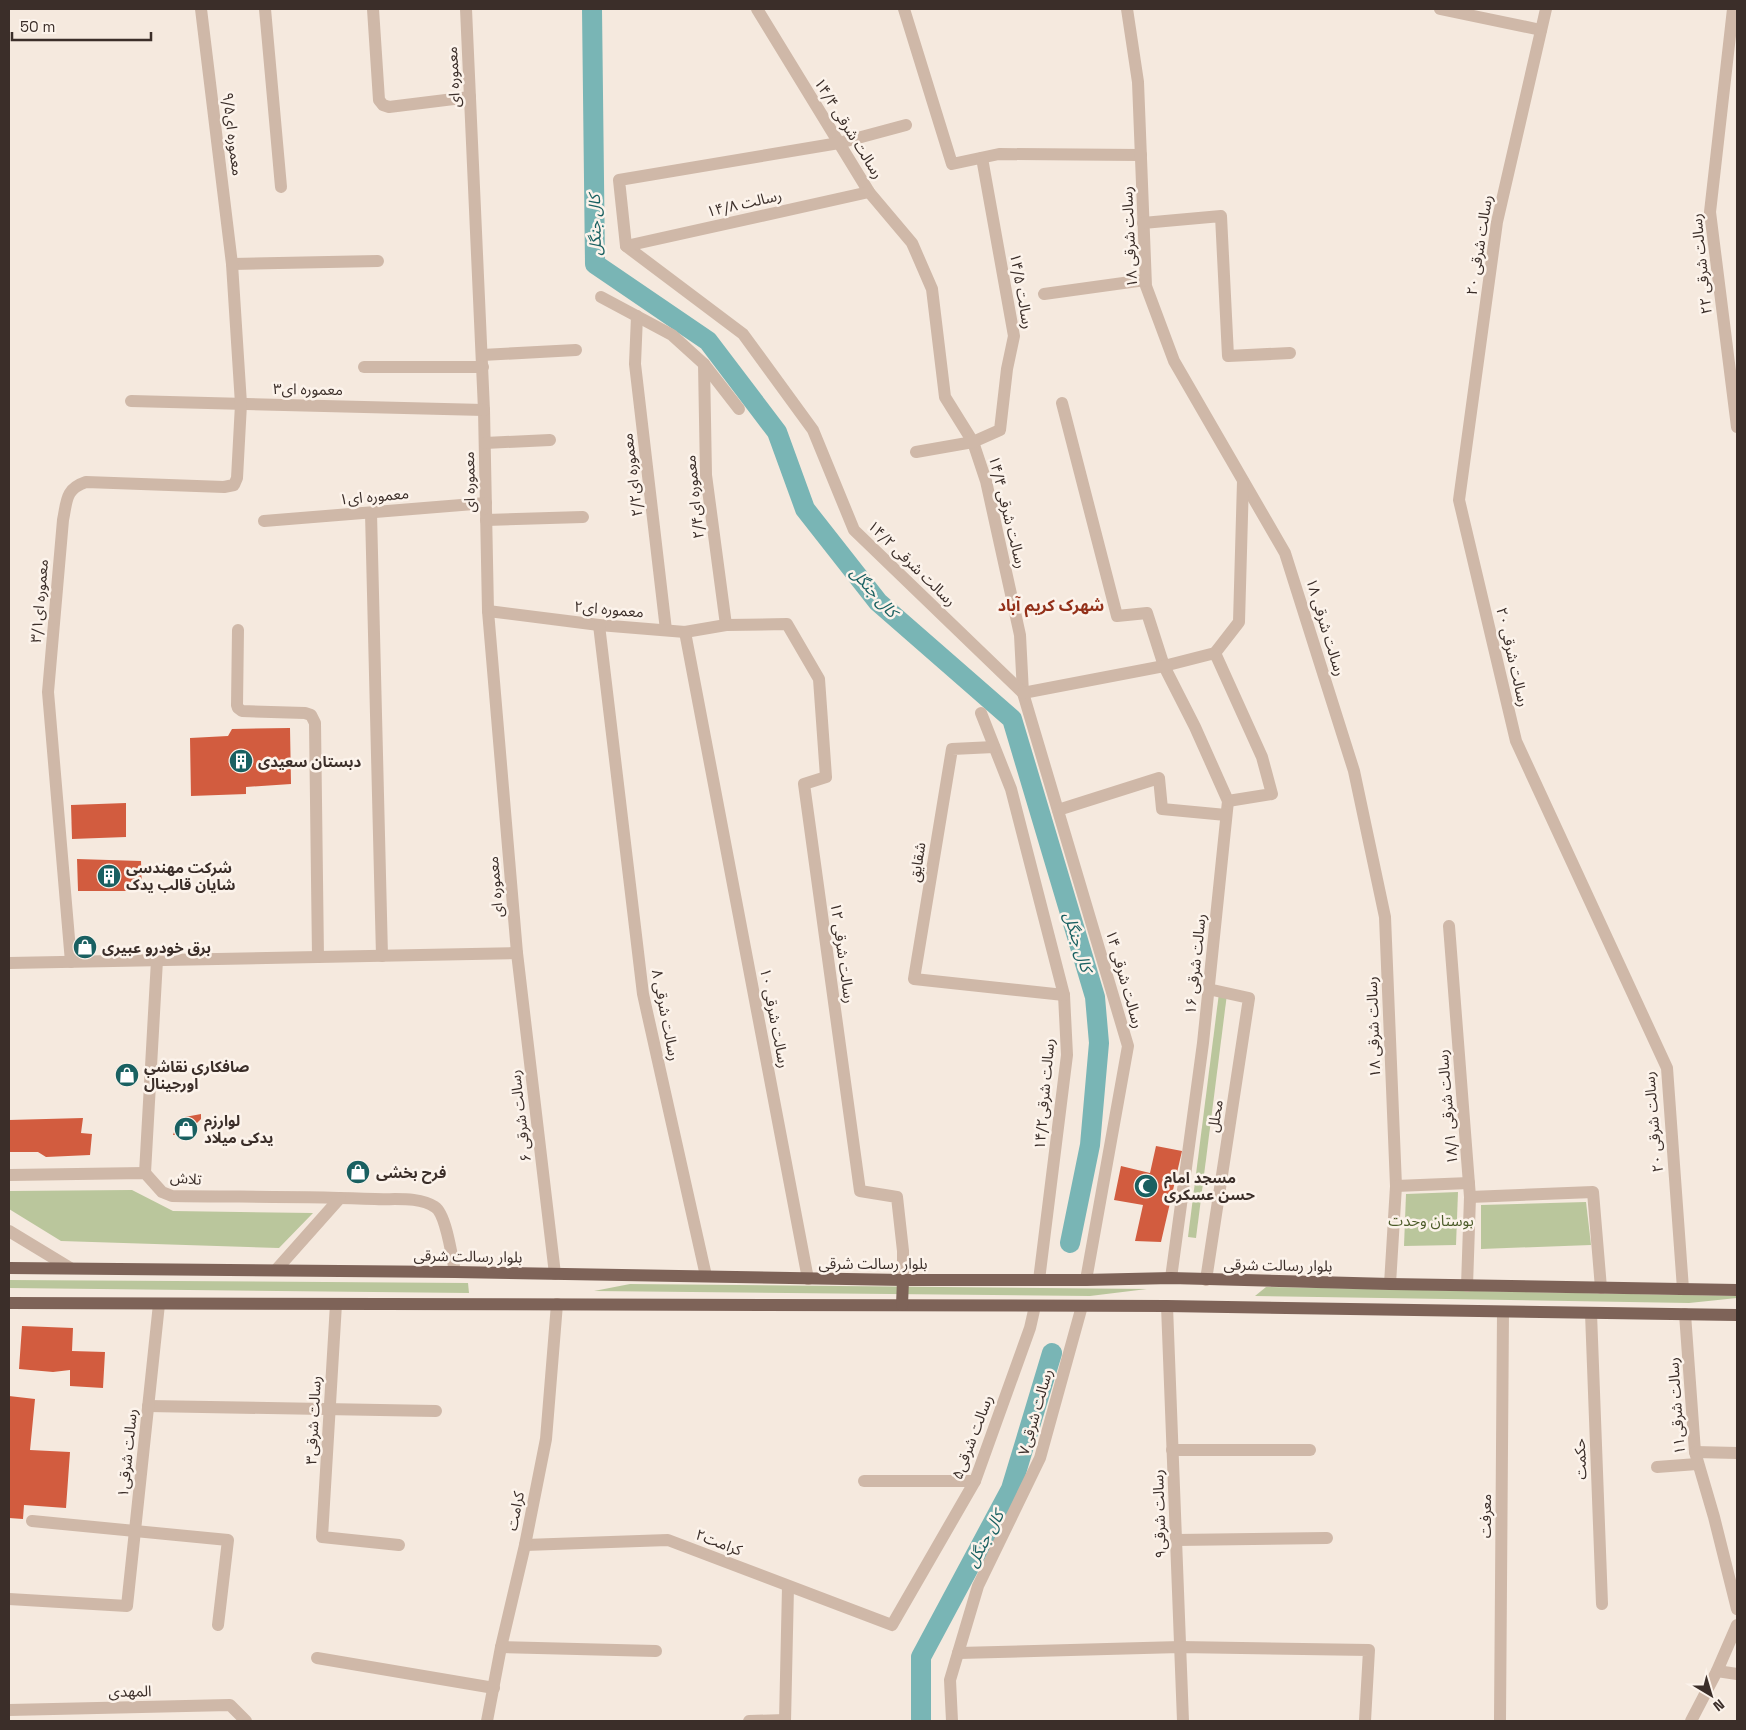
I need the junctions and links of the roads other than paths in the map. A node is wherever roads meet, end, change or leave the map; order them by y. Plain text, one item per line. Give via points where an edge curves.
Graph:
1 (201, 9) edge
2 (264, 9) edge
3 (373, 9) edge
4 (466, 9) edge
5 (757, 9) edge
6 (904, 9) edge
7 (1127, 9) edge
8 (1440, 9) edge
9 (1546, 9) edge
10 (1733, 9) edge
11 (1541, 30) junction
12 (470, 97) junction
13 (906, 125) dead end
14 (839, 143) junction
15 (1140, 154) junction
16 (982, 158) junction
17 (281, 187) dead end
18 (869, 192) junction
19 (1143, 224) junction
20 (626, 246) junction
21 (378, 261) dead end
22 (232, 264) junction
23 (1145, 280) junction
24 (1044, 294) dead end
25 (600, 297) dead end
26 (637, 316) junction
27 (576, 350) dead end
28 (1290, 352) dead end
29 (482, 361) junction
30 (704, 364) junction
31 (364, 367) dead end
32 (132, 401) dead end
33 (1062, 403) dead end
34 (241, 404) junction
35 (739, 409) dead end
36 (484, 410) junction
37 (1737, 426) edge
38 (550, 440) dead end
39 (972, 442) junction
40 (485, 443) junction
41 (916, 452) dead end
42 (1243, 480) junction
43 (486, 503) junction
44 (371, 512) junction
45 (583, 517) dead end
46 (486, 520) junction
47 (264, 521) dead end
48 (488, 611) junction
49 (787, 624) joint
50 (599, 626) junction
51 (726, 626) junction
52 (238, 630) dead end
53 (666, 630) junction
54 (685, 632) junction
55 (1216, 653) junction
56 (1164, 666) junction
57 (1024, 693) junction
58 (981, 713) dead end
59 (994, 746) junction
60 (1228, 801) junction
61 (1058, 810) junction
62 (1226, 815) junction
63 (1449, 926) dead end
64 (517, 953) junction
65 (382, 956) junction
66 (318, 957) junction
67 (157, 960) junction
68 (71, 962) junction
69 (9, 963) edge
70 (1208, 989) junction
71 (1064, 995) junction
72 (145, 1173) junction
73 (9, 1175) edge
74 (1469, 1183) junction
75 (1396, 1186) junction
76 (1470, 1197) junction
77 (340, 1198) junction
78 (9, 1231) edge
79 (9, 1268) edge
80 (70, 1268) junction
81 (276, 1270) junction
82 (455, 1272) junction
83 (555, 1274) junction
84 (706, 1276) junction
85 (1171, 1278) junction
86 (808, 1279) junction
87 (903, 1280) junction
88 (1039, 1280) junction
89 (1086, 1280) junction
90 (1206, 1280) junction
91 (1390, 1284) junction
92 (1467, 1286) junction
93 (1601, 1288) junction
94 (1683, 1289) junction
95 (1737, 1290) edge
96 (9, 1303) edge
97 (159, 1304) junction
98 (336, 1304) junction
99 (557, 1304) junction
100 (902, 1305) junction
101 (1035, 1306) junction
102 (1082, 1306) junction
103 (1167, 1306) junction
104 (1503, 1312) junction
105 (1591, 1313) junction
106 (1685, 1314) junction
107 (1737, 1315) edge
108 (148, 1406) junction
109 (330, 1409) junction
110 (436, 1411) dead end
111 (1172, 1450) junction
112 (1310, 1450) dead end
113 (1737, 1452) edge
114 (1696, 1458) junction
115 (1657, 1467) dead end
116 (864, 1481) dead end
117 (974, 1481) junction
118 (32, 1521) dead end
119 (135, 1532) junction
120 (1327, 1538) dead end
121 (1176, 1540) junction
122 (399, 1545) dead end
123 (525, 1545) junction
124 (788, 1587) junction
125 (9, 1599) edge
126 (1602, 1604) dead end
127 (1737, 1609) edge
128 (218, 1625) dead end
129 (892, 1625) joint
130 (1737, 1625) edge
131 (501, 1647) junction
132 (1180, 1647) junction
133 (656, 1651) dead end
134 (958, 1653) junction
135 (317, 1658) dead end
136 (1717, 1672) junction
137 (1737, 1674) edge
138 (494, 1688) junction
139 (9, 1710) edge
140 (785, 1720) edge
141 (246, 1721) edge
142 (487, 1721) edge
143 (749, 1721) edge
144 (952, 1721) edge
145 (1183, 1721) edge
146 (1364, 1721) edge
147 (1500, 1721) edge
148 (1691, 1721) edge

1 - 22 street, معموره ای۹/۵
2 - 17 street
3 - 12 street via 379,100 383,105 389,107
4 - 12 street, معموره ای
5 - 14 street, رسالت شرقی ۱۴/۴
6 - 16 street via 952,164
7 - 15 street, رسالت شرقی ۱۸ via 1138,82
8 - 11 street
9 - 11 street, رسالت شرقی ۲۰
10 - 37 street, رسالت شرقی ۲۲ via 1710,212
11 - 94 street, رسالت شرقی ۲۰ via 1497,222 1459,500 1516,741 1667,1068
12 - 29 street, معموره ای
13 - 14 street
14 - 18 street, رسالت شرقی ۱۴/۴
14 - 20 street via 619,180
15 - 16 street via 999,154
15 - 19 street, رسالت شرقی ۱۸
16 - 39 street, رسالت ۱۴/۵ via 1014,336 1000,430
18 - 20 street, رسالت ۱۴/۸
18 - 39 street, رسالت شرقی ۱۴/۴ via 912,243 932,289 944,397
19 - 23 street, رسالت شرقی ۱۸
19 - 28 street via 1221,216 1228,356
20 - 57 street, رسالت شرقی ۱۴/۲ via 743,334 813,430 854,530
21 - 22 street
22 - 34 street, معموره ای۹/۵
23 - 24 street
23 - 42 street, رسالت شرقی ۱۸ via 1174,360
25 - 26 street
26 - 30 street via 672,335
26 - 53 street, معموره ای۲/۲ via 635,364
27 - 29 street
29 - 31 street
29 - 36 street, معموره ای
30 - 35 street
30 - 51 street, معموره ای۲/۴ via 706,475
32 - 34 street, معموره ای۳
33 - 56 street via 1117,616 1147,613
34 - 36 street, معموره ای۳
34 - 68 street, معموره ای۳/۱ via 234,485 86,482 68,493 48,692
36 - 40 street, معموره ای
38 - 40 street
39 - 41 street
39 - 57 street, رسالت شرقی ۱۴/۴ via 986,481 1020,635
40 - 43 street, معموره ای
42 - 55 street via 1239,622
42 - 75 street, رسالت شرقی ۱۸ via 1285,553 1354,771 1385,917
43 - 44 street, معموره ای۱
43 - 46 street, معموره ای
44 - 47 street, معموره ای۱
44 - 65 street
45 - 46 street
46 - 48 street, معموره ای
48 - 50 street, معموره ای۲
48 - 64 street, معموره ای
49 - 51 street, معموره ای۲
49 - 87 street, رسالت شرقی ۱۲ via 819,679 826,777 804,784 860,1191 897,1197
50 - 53 street, معموره ای۲
50 - 84 street, رسالت شرقی ۸ via 643,994
51 - 54 street, معموره ای۲
52 - 66 street via 238,708 242,711 305,712 315,723
53 - 54 street, معموره ای۲
54 - 86 street, رسالت شرقی ۱۰
55 - 56 street
55 - 60 street via 1262,757 1272,794
56 - 57 street
56 - 60 street
57 - 61 street, رسالت شرقی ۱۴
58 - 59 street, رسالت شرقی۱۴/۲
59 - 71 street, رسالت شرقی۱۴/۲ via 1011,788
59 - 71 street, شقایق via 952,749 914,979
60 - 62 street, رسالت شرقی ۱۶
61 - 62 street via 1159,778 1162,809
61 - 89 street, رسالت شرقی ۱۴ via 1128,1046
62 - 70 street, رسالت شرقی ۱۶
63 - 74 street, رسالت شرقی ۱۸/۱
64 - 65 street
64 - 83 street, رسالت شرقی ۶
65 - 66 street
66 - 67 street
67 - 68 street
67 - 72 street
68 - 69 street
70 - 85 street, رسالت شرقی ۱۶
70 - 90 street, محلل via 1249,998
71 - 88 street, رسالت شرقی۱۴/۲ via 1067,1055
72 - 73 street
72 - 77 street, تلاش via 162,1192 172,1196
74 - 75 street
74 - 76 street, رسالت شرقی ۱۸/۱
75 - 91 street, رسالت شرقی ۱۸
76 - 92 street, رسالت شرقی ۱۸/۱
76 - 93 street via 1594,1192
77 - 81 street
77 - 82 street, تلاش via 419,1201 436,1207 445,1222
78 - 80 street
79 - 80 main road, بلوار رسالت شرقی
80 - 81 main road, بلوار رسالت شرقی
81 - 82 main road, بلوار رسالت شرقی
82 - 83 main road, بلوار رسالت شرقی
83 - 84 main road, بلوار رسالت شرقی
84 - 86 main road, بلوار رسالت شرقی
85 - 89 main road, بلوار رسالت شرقی
85 - 90 main road, بلوار رسالت شرقی
86 - 87 main road, بلوار رسالت شرقی
87 - 88 main road, بلوار رسالت شرقی
87 - 100 main road
88 - 89 main road, بلوار رسالت شرقی
90 - 91 main road, بلوار رسالت شرقی
91 - 92 main road, بلوار رسالت شرقی
92 - 93 main road, بلوار رسالت شرقی
93 - 94 main road, بلوار رسالت شرقی
94 - 95 main road, بلوار رسالت شرقی
96 - 97 main road
97 - 98 main road
97 - 108 street, رسالت شرقی۱
98 - 99 main road
98 - 109 street, رسالت شرقی۳
99 - 100 main road
99 - 123 street, کرامت via 546,1439
100 - 101 main road
101 - 102 main road
101 - 117 street, رسالت شرقی۵ via 1030,1328
102 - 103 main road
102 - 134 street, رسالت شرقی۷ via 1040,1458 978,1586
103 - 104 main road
103 - 111 street, رسالت شرقی۹
104 - 105 main road
104 - 147 street, معرفت
105 - 106 main road
105 - 126 street, حکمت
106 - 107 main road
106 - 114 street, رسالت شرقی۱۱
108 - 109 street
108 - 119 street, رسالت شرقی۱
109 - 110 street
109 - 122 street, رسالت شرقی۳ via 322,1537
111 - 112 street
111 - 121 street, رسالت شرقی۹
113 - 114 street
114 - 115 street
114 - 127 street, رسالت شرقی۱۱
116 - 117 street
117 - 129 street, رسالت شرقی۵
118 - 119 street
119 - 125 street, رسالت شرقی۱ via 127,1606
119 - 128 street via 228,1540
120 - 121 street
121 - 132 street, رسالت شرقی۹
123 - 124 street, کرامت۲ via 668,1540
123 - 131 street, کرامت
124 - 129 street, کرامت۲
124 - 140 street
130 - 136 street
131 - 133 street
131 - 138 street, کرامت
132 - 134 street
132 - 145 street, رسالت شرقی۹
132 - 146 street via 1369,1650
134 - 144 street, رسالت شرقی۷ via 950,1680
135 - 138 street
136 - 137 street
136 - 148 street
138 - 142 street, کرامت
139 - 141 street, المهدی via 230,1705
140 - 143 street

